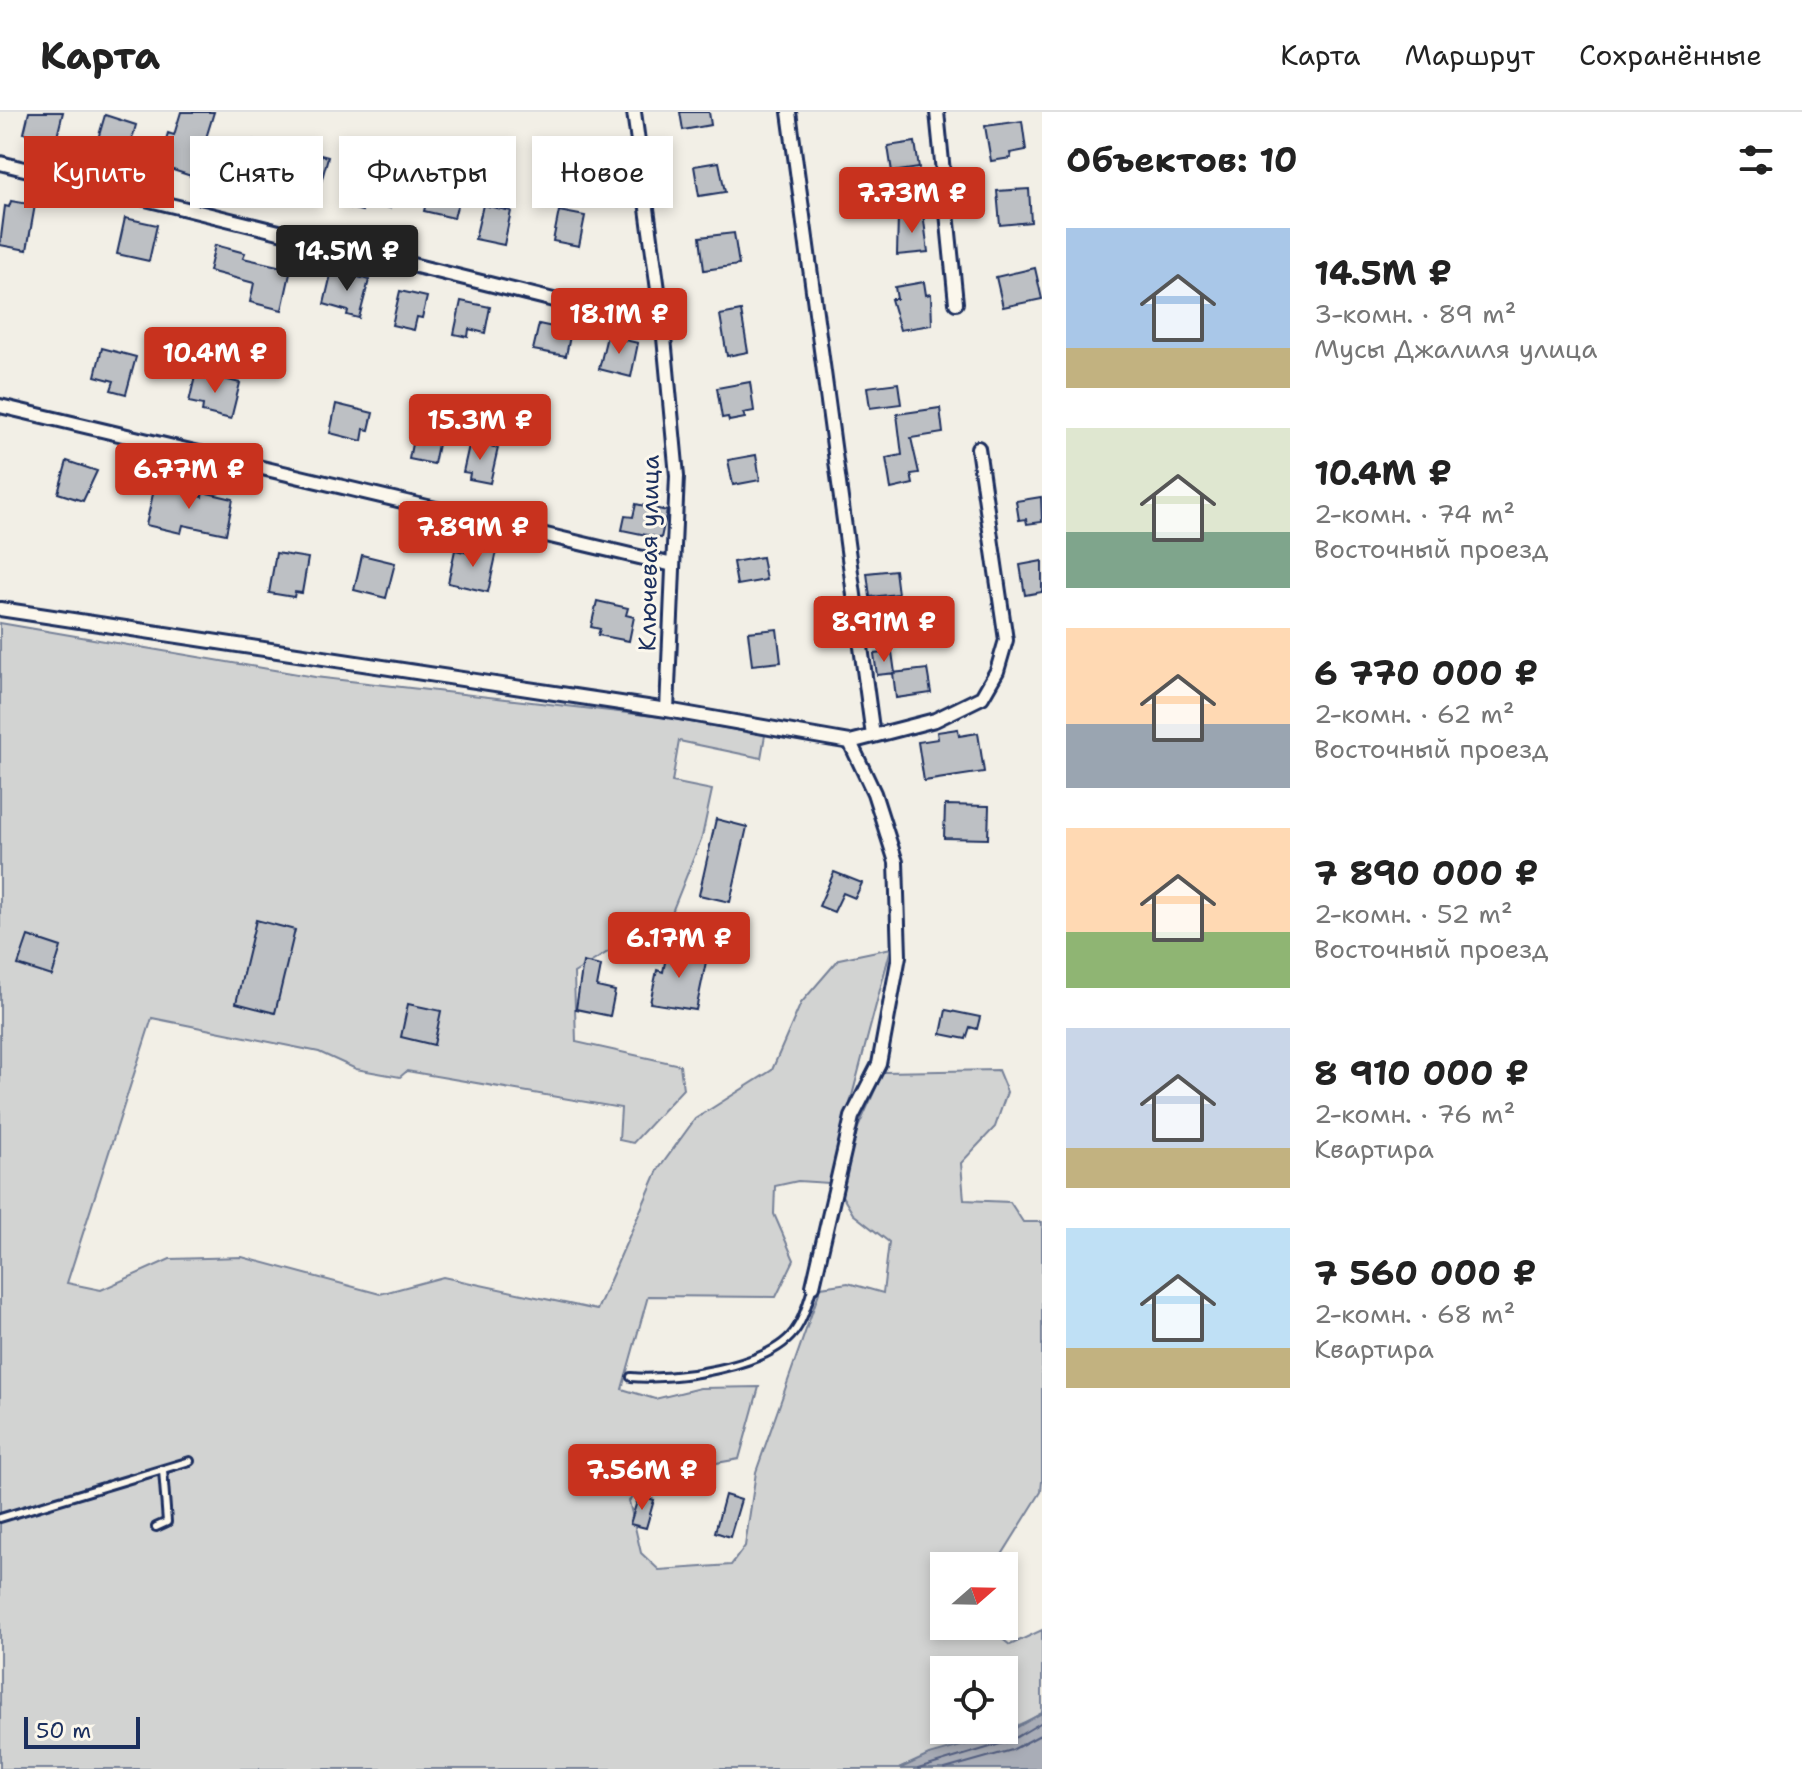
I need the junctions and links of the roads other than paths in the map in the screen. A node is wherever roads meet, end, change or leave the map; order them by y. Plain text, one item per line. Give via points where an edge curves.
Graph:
1 (634, 112) edge
2 (789, 112) edge
3 (937, 112) edge
4 (0, 163) edge
5 (956, 303) dead end
6 (663, 327) junction
7 (0, 406) edge
8 (978, 448) dead end
9 (673, 565) junction
10 (0, 609) edge
11 (667, 710) junction
12 (873, 736) junction
13 (850, 742) junction
14 (813, 1286) joint
15 (631, 1377) dead end
16 (190, 1461) dead end
17 (163, 1470) junction
18 (0, 1518) edge
19 (156, 1527) dead end

1 - 6 street, Ключевая улица
2 - 12 street
3 - 5 street
4 - 6 street
6 - 9 street, Ключевая улица via 677,476
7 - 9 street
8 - 12 street via 1006,640 997,671 982,697 935,720
9 - 11 street, Ключевая улица
10 - 11 street
11 - 13 street
12 - 13 street
13 - 14 street via 874,793 896,862 899,956 879,1064 852,1117
14 - 15 lane via 795,1331 764,1355 652,1379
16 - 17 lane
17 - 18 lane
17 - 19 lane via 167,1522

